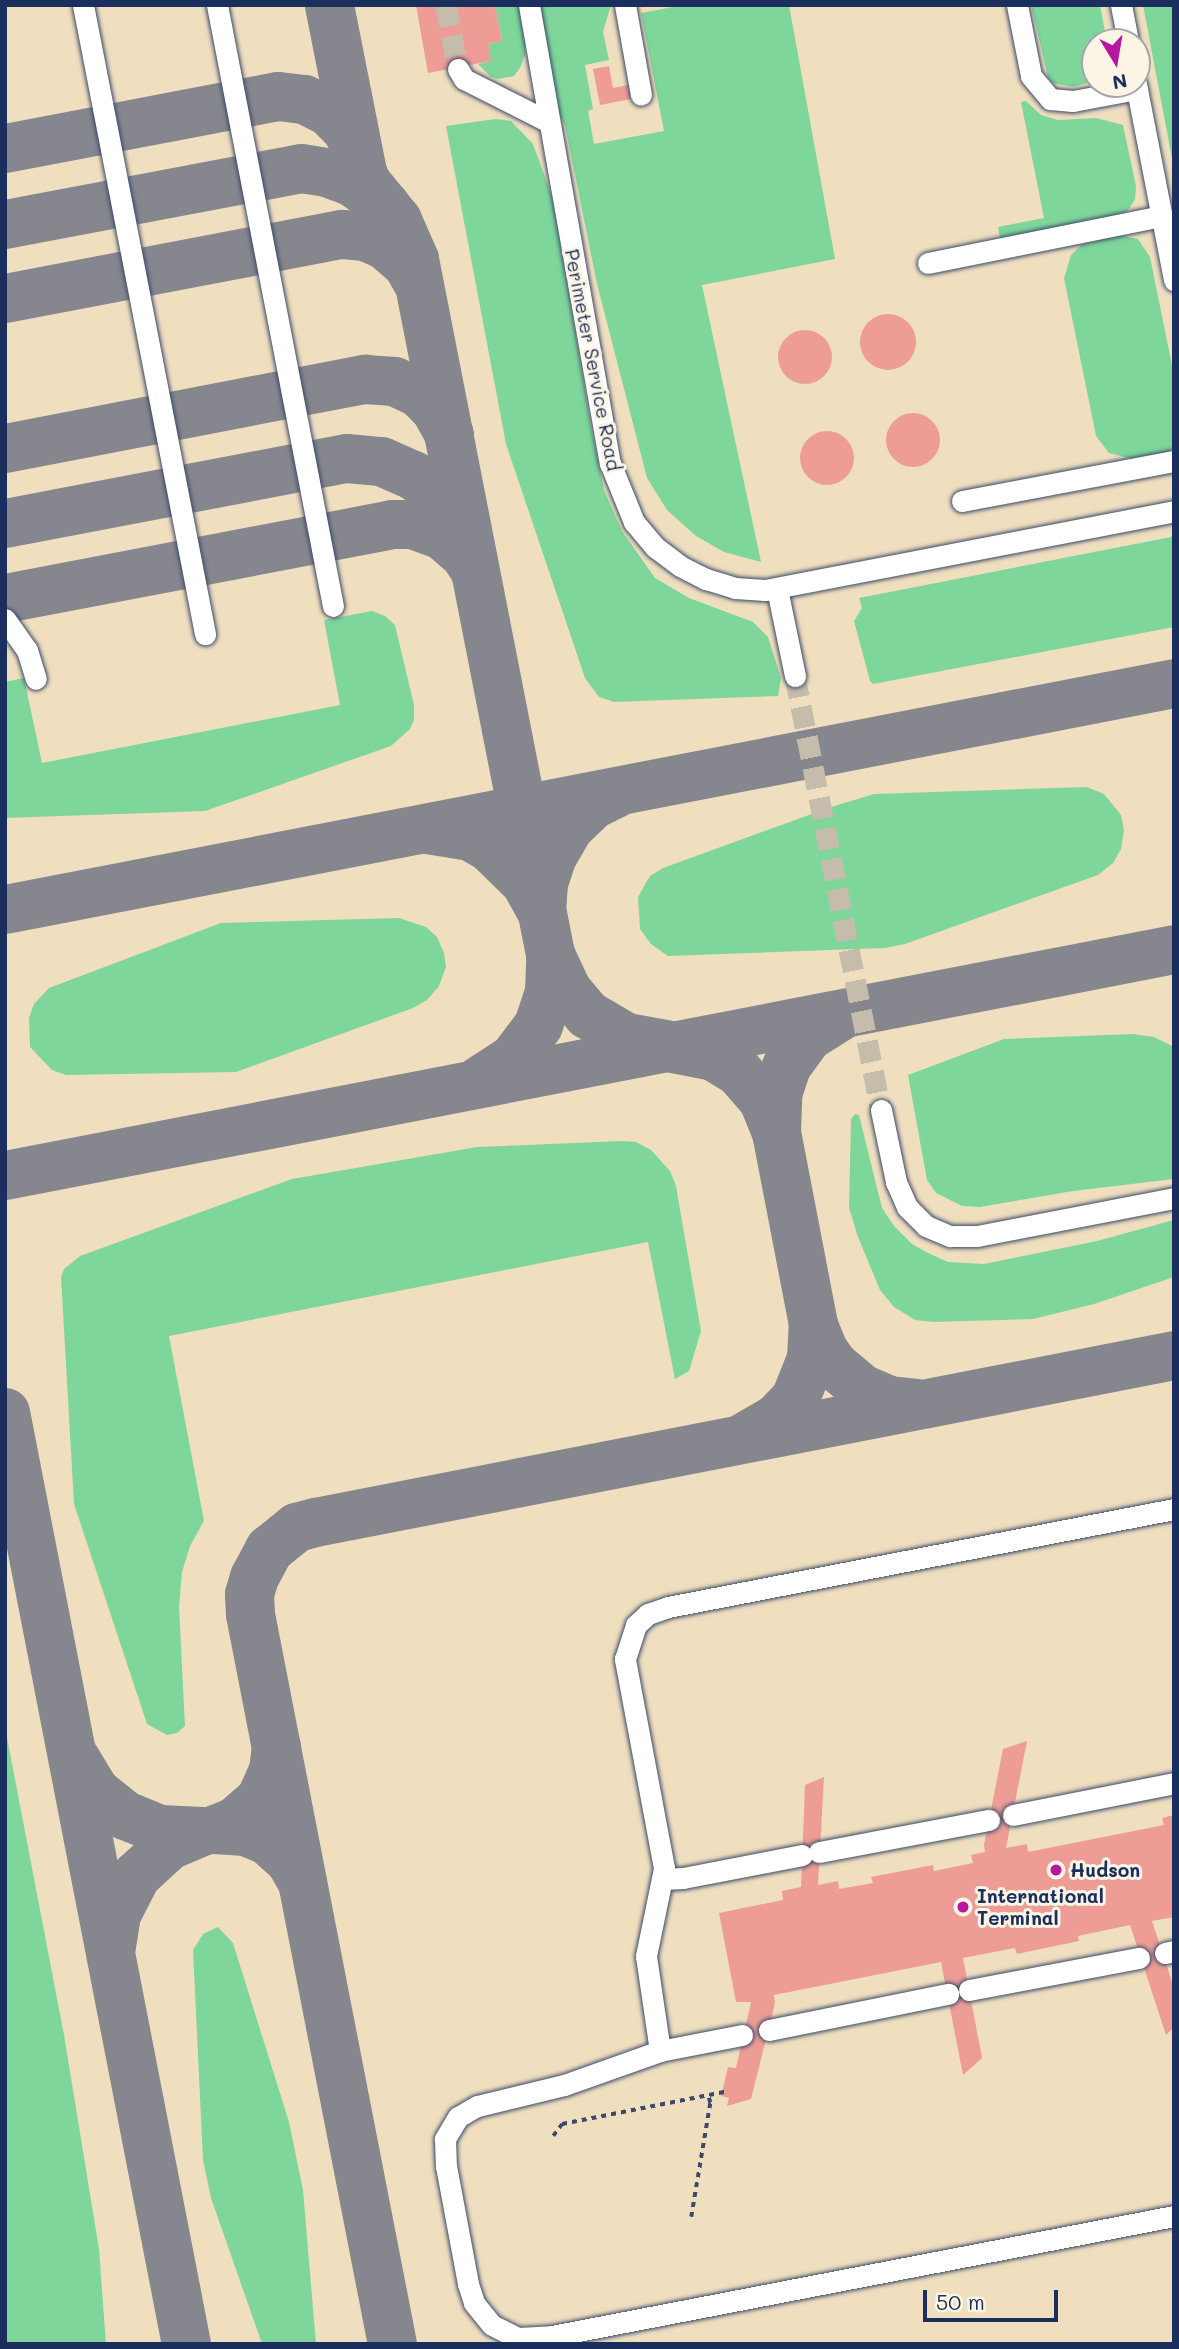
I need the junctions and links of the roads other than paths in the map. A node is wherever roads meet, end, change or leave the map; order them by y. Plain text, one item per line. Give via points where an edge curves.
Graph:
1 (83, 5) edge
2 (217, 5) edge
3 (529, 5) edge
4 (625, 5) edge
5 (1017, 5) edge
6 (1121, 5) edge
7 (1125, 28) edge
8 (458, 69) tunnel mouth
9 (641, 95) dead end
10 (1087, 98) edge
11 (1139, 98) edge
12 (549, 122) junction
13 (1162, 216) junction
14 (928, 263) dead end
15 (1174, 279) edge
16 (1174, 461) edge
17 (962, 501) dead end
18 (1174, 511) edge
19 (777, 589) junction
20 (333, 606) dead end
21 (5, 619) edge
22 (205, 634) dead end
23 (795, 676) tunnel mouth
24 (36, 679) dead end
25 (881, 1110) tunnel mouth
26 (1174, 1198) edge
27 (1174, 1509) edge
28 (1174, 1783) edge
29 (1013, 1815) dead end
30 (989, 1819) dead end
31 (663, 1879) junction
32 (1139, 1958) dead end
33 (970, 1990) dead end
34 (948, 1994) dead end
35 (769, 2030) dead end
36 (742, 2035) dead end
37 (660, 2051) junction
38 (1174, 2216) edge
39 (553, 2340) edge

1 - 22 street
2 - 20 street
3 - 12 street, Perimeter Service Road
4 - 9 street
5 - 10 street via 1031,76 1050,99
6 - 7 street
8 - 12 street via 464,79
11 - 13 street
12 - 19 street, Perimeter Service Road via 610,463 634,522 655,547 706,579 735,588
13 - 14 street
13 - 15 street
16 - 17 street
18 - 19 street, Perimeter Service Road
19 - 23 street
21 - 24 street via 27,650
25 - 26 street via 896,1182 907,1207 926,1226 950,1236 977,1236
27 - 31 street via 648,1614 631,1632 625,1659 663,1857
28 - 29 street
30 - 31 street
31 - 37 street via 646,1956
32 - 33 street
34 - 35 street
36 - 37 street
37 - 39 street via 564,2085 477,2106 458,2118 445,2139 446,2166 474,2303 505,2333
38 - 39 street

